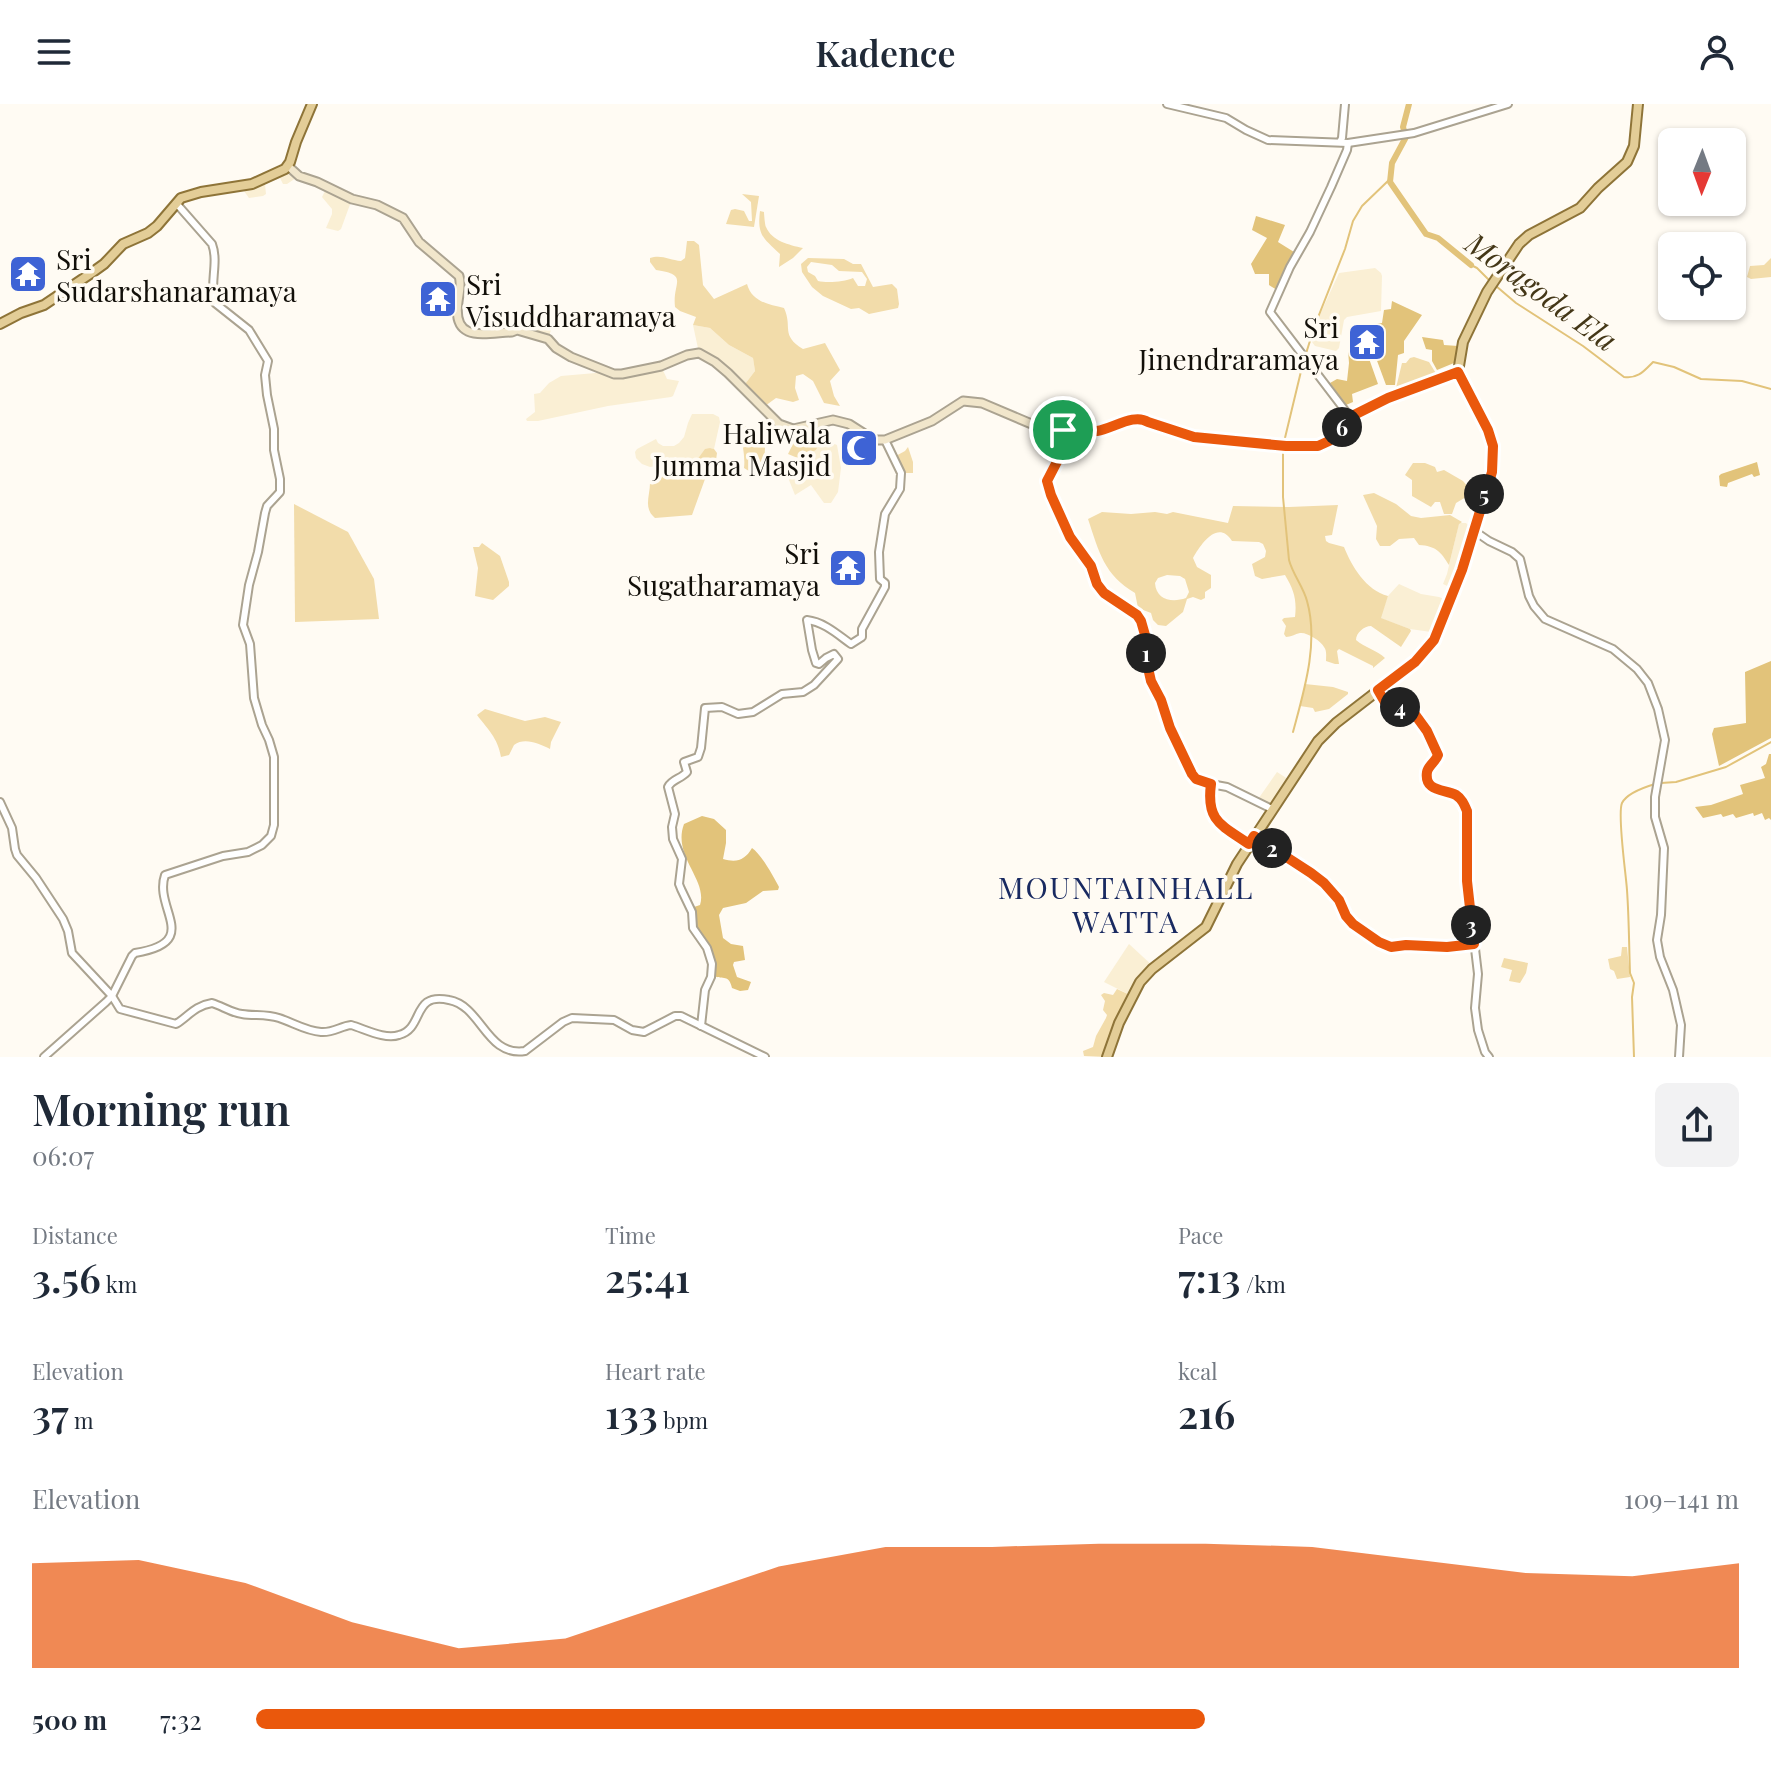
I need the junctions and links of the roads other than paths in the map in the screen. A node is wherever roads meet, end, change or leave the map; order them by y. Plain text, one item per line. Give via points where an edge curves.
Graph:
1 (312, 104) edge
2 (1167, 104) edge
3 (1345, 104) edge
4 (1508, 104) edge
5 (1638, 104) edge
6 (1340, 142) junction
7 (1348, 143) junction
8 (288, 166) junction
9 (176, 203) junction
10 (0, 324) edge
11 (1458, 372) junction
12 (1350, 417) junction
13 (1063, 430) junction
14 (885, 440) junction
15 (1473, 530) junction
16 (1378, 690) junction
17 (1211, 784) junction
18 (0, 802) edge
19 (1272, 809) junction
20 (1251, 840) junction
21 (1474, 944) junction
22 (112, 996) junction
23 (701, 1026) junction
24 (44, 1057) edge
25 (765, 1057) edge
26 (1107, 1057) edge
27 (1489, 1057) edge
28 (1679, 1057) edge

1 - 8 main road
2 - 6 street via 1226,118 1268,140
3 - 6 street
4 - 7 street via 1414,133
5 - 11 main road via 1627,162 1580,208 1524,239 1493,283 1463,342
6 - 7 street
7 - 12 street via 1270,312
8 - 9 main road via 252,184 201,192
8 - 14 main road via 299,176 403,218 419,242 459,276 457,316 470,333 517,330 548,339 564,353 614,374 699,353 728,373 779,424 793,429 833,420
9 - 10 main road via 157,226 123,244 90,274 44,305
9 - 22 street via 215,251 215,303 249,330 268,361 265,375 280,492 265,513 243,625 250,644 254,698 274,757 274,825 271,836 248,852 165,875 171,935 160,947 132,956
11 - 12 main road
11 - 15 main road via 1493,446 1492,472
12 - 13 main road via 1318,446 1194,437 1134,418 1093,431
13 - 14 main road via 1041,428 982,403 963,401 932,421
13 - 17 street via 1061,454 1048,488 1097,584 1141,621 1151,681 1170,728 1192,774
14 - 23 street via 901,477 900,489 885,514 879,552 885,587 862,637 851,644 807,620 816,663 834,654 838,659 803,692 782,694 753,712 705,708 698,757 684,762 687,772 668,787 675,814 673,839 682,859 681,889 712,964
15 - 16 main road via 1434,640
15 - 28 street via 1520,559 1529,596 1545,619 1620,654 1648,683 1665,740 1655,797 1664,848 1657,940 1681,1025
16 - 19 main road via 1326,732
16 - 21 street via 1386,704 1411,709 1427,731 1438,755 1427,772 1433,788 1464,802
17 - 19 street
17 - 20 street via 1214,819
18 - 22 street via 17,855 63,919 72,953
19 - 20 main road
20 - 21 street via 1324,883 1353,924 1379,942 1391,947
20 - 26 main road via 1206,927 1145,974
21 - 27 street via 1475,1008
22 - 23 street via 120,1009 176,1024 212,1003 317,1032 351,1025 388,1036 403,1035 428,1000 445,999 463,1005 486,1035 513,1053 525,1051 572,1018 614,1020 638,1032 675,1016
22 - 24 street
23 - 25 street

